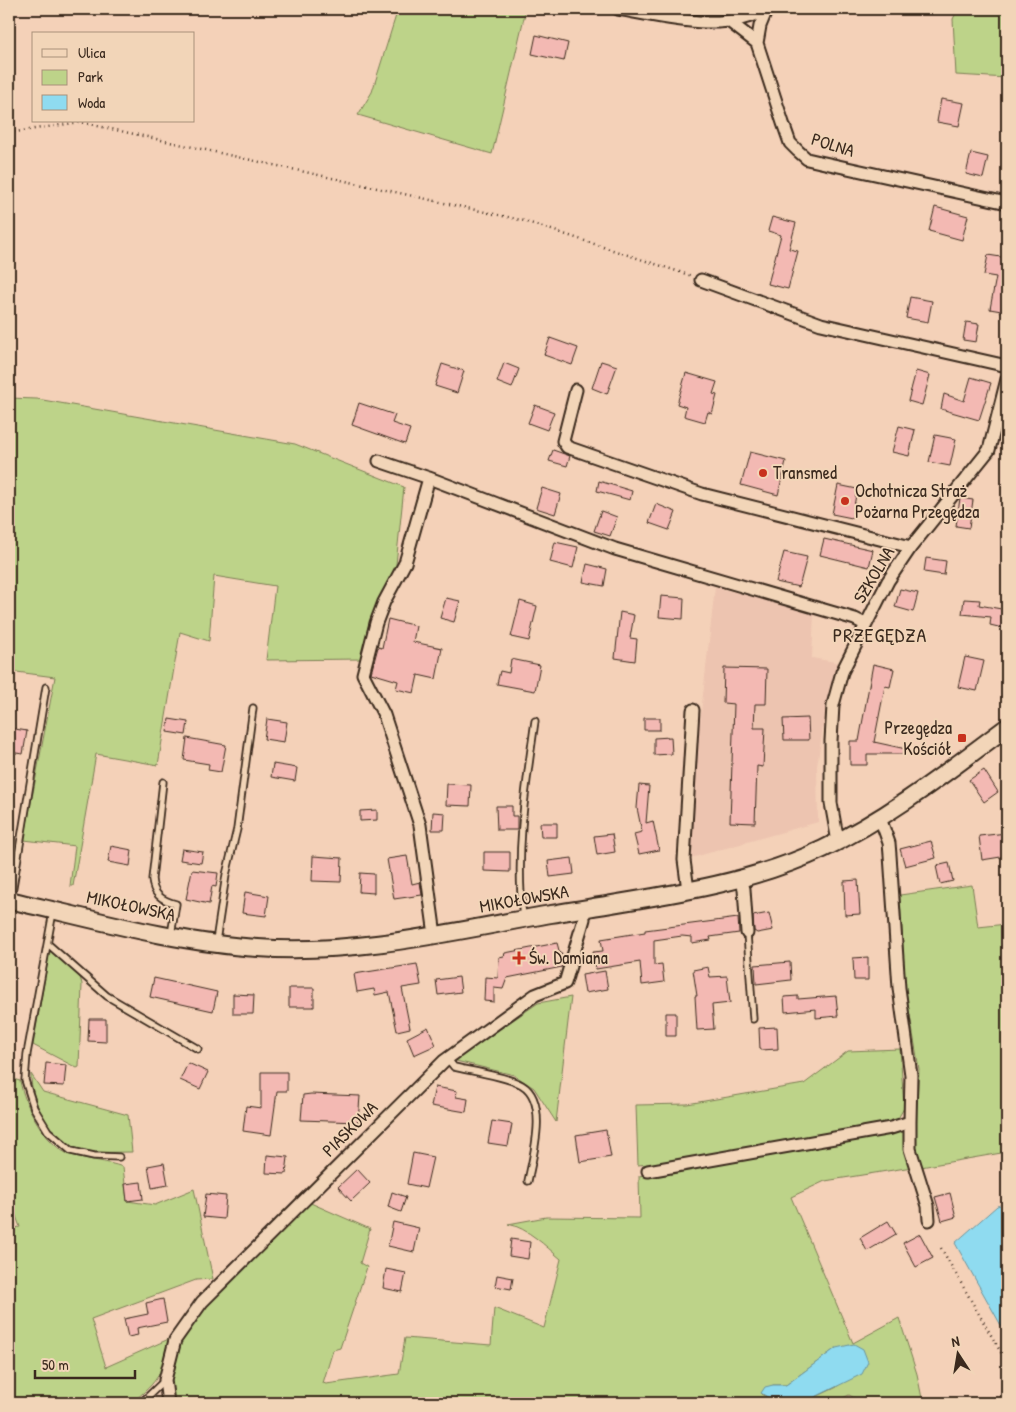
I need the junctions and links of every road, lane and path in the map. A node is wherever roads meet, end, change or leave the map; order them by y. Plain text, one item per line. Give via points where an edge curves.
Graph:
1 (618, 9) edge
2 (767, 9) edge
3 (730, 22) junction
4 (757, 43) junction
5 (9, 133) edge
6 (1007, 203) edge
7 (701, 280) joint
8 (1007, 366) edge
9 (1007, 379) edge
10 (576, 390) dead end
11 (379, 461) dead end
12 (429, 478) junction
13 (912, 547) junction
14 (865, 624) junction
15 (46, 687) dead end
16 (253, 708) dead end
17 (693, 710) dead end
18 (535, 721) dead end
19 (1007, 726) edge
20 (163, 782) dead end
21 (880, 818) junction
22 (838, 842) junction
23 (741, 878) junction
24 (688, 890) junction
25 (10, 901) edge
26 (583, 909) junction
27 (54, 910) junction
28 (523, 919) junction
29 (747, 933) joint
30 (435, 934) junction
31 (171, 935) junction
32 (216, 943) junction
33 (48, 944) junction
34 (753, 1019) dead end
35 (198, 1049) dead end
36 (447, 1058) junction
37 (910, 1122) junction
38 (119, 1157) dead end
39 (648, 1171) dead end
40 (528, 1181) dead end
41 (929, 1220) dead end
42 (942, 1248) dead end
43 (1007, 1363) edge
44 (165, 1380) junction
45 (141, 1403) edge
46 (168, 1403) edge

1 - 3 street via 682,19
2 - 3 street
2 - 4 street
3 - 4 street
4 - 6 street, POLNA via 789,140 804,157
5 - 7 path via 80,122 521,220
7 - 8 street via 821,324
9 - 13 street, SZKOLNA via 989,450
10 - 13 street via 563,441 567,447 702,494
11 - 12 street
12 - 14 street via 615,550
12 - 30 street via 405,563 376,623 364,674 384,715 420,825
13 - 14 street, SZKOLNA via 888,581
14 - 22 street, SZKOLNA via 842,672 833,705 831,803
15 - 25 lane
16 - 32 lane via 237,828
17 - 24 street via 684,860
18 - 28 lane via 522,844 520,896
19 - 21 main road, MIKOŁOWSKA
20 - 31 lane via 152,879 156,894 176,904
21 - 22 main road, MIKOŁOWSKA
21 - 37 street via 889,843 899,988 911,1075
22 - 23 main road, MIKOŁOWSKA via 789,863
23 - 24 main road, MIKOŁOWSKA
23 - 29 street
24 - 26 main road, MIKOŁOWSKA
25 - 27 main road, MIKOŁOWSKA
26 - 28 main road, MIKOŁOWSKA
26 - 36 street, PIASKOWA via 584,919 565,983 535,995
27 - 31 main road, MIKOŁOWSKA
27 - 33 lane
28 - 30 main road, MIKOŁOWSKA
29 - 34 lane
30 - 32 main road, MIKOŁOWSKA via 372,945 315,950
31 - 32 main road, MIKOŁOWSKA
33 - 35 lane via 107,996
33 - 38 lane via 27,1054 25,1080 34,1108 48,1131 71,1151
36 - 40 lane via 454,1067 521,1084 531,1093 537,1111 536,1140
36 - 44 street, PIASKOWA via 202,1302 176,1340
37 - 39 street
37 - 41 street via 912,1154 928,1206
42 - 43 path
44 - 45 lane
44 - 46 street, PIASKOWA

